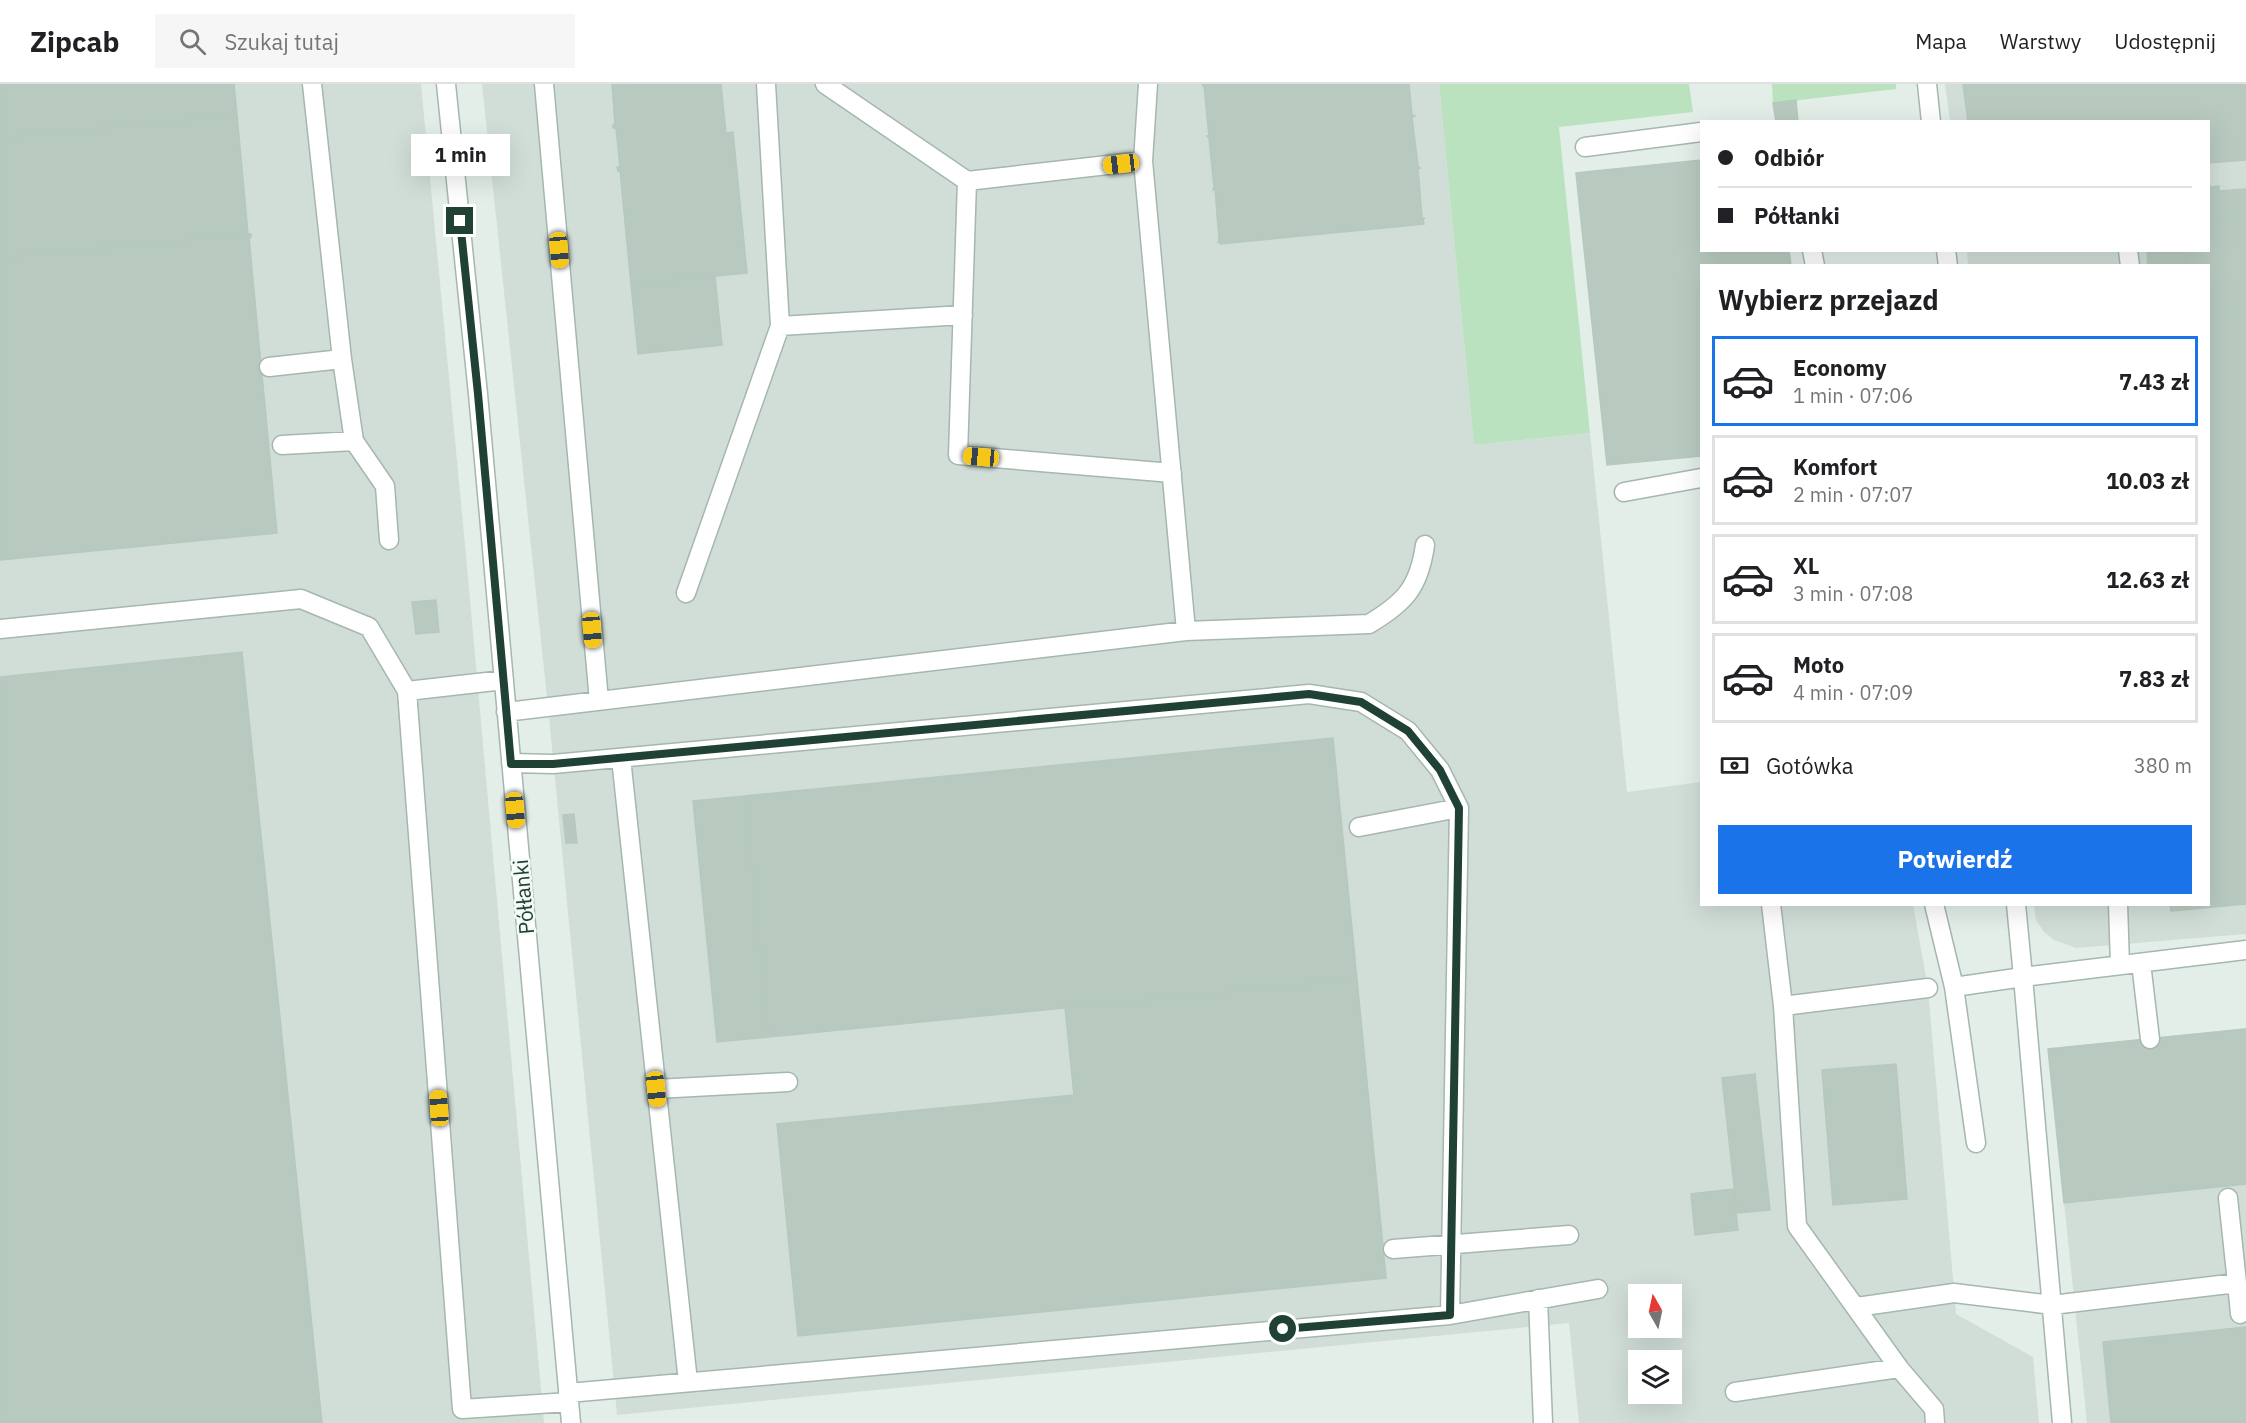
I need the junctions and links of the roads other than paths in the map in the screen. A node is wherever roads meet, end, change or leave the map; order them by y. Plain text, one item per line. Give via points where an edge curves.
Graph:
1 (312, 84) edge
2 (446, 84) edge
3 (544, 84) edge
4 (766, 84) edge
5 (825, 84) edge
6 (1148, 84) edge
7 (1927, 84) edge
8 (1931, 120) edge
9 (1700, 132) edge
10 (1585, 147) dead end
11 (1143, 161) junction
12 (967, 181) junction
13 (963, 315) junction
14 (780, 326) junction
15 (342, 359) junction
16 (269, 366) dead end
17 (354, 441) junction
18 (282, 445) dead end
19 (1172, 473) junction
20 (1700, 478) edge
21 (1624, 492) dead end
22 (389, 540) dead end
23 (1425, 545) dead end
24 (686, 593) dead end
25 (0, 629) edge
26 (1186, 631) junction
27 (504, 680) junction
28 (407, 691) junction
29 (599, 701) junction
30 (506, 712) junction
31 (621, 758) junction
32 (511, 764) junction
33 (1459, 808) junction
34 (1359, 827) dead end
35 (1771, 906) edge
36 (1934, 906) edge
37 (2016, 906) edge
38 (2118, 906) edge
39 (2246, 950) edge
40 (2141, 963) junction
41 (2120, 965) junction
42 (2023, 977) junction
43 (1954, 987) junction
44 (1928, 988) dead end
45 (1782, 1006) junction
46 (2150, 1039) dead end
47 (788, 1082) dead end
48 (656, 1089) junction
49 (1976, 1143) dead end
50 (2228, 1198) dead end
51 (1569, 1235) dead end
52 (1451, 1244) junction
53 (1393, 1249) dead end
54 (2237, 1283) junction
55 (1598, 1289) dead end
56 (1538, 1299) junction
57 (2052, 1305) junction
58 (1857, 1307) junction
59 (2240, 1314) dead end
60 (1450, 1315) junction
61 (1899, 1368) junction
62 (688, 1382) junction
63 (1735, 1392) dead end
64 (568, 1397) junction
65 (571, 1423) edge
66 (1543, 1423) edge
67 (1935, 1423) edge
68 (2062, 1423) edge

1 - 15 street
2 - 27 street, Półłanki
3 - 29 street
4 - 14 street
5 - 12 street
6 - 11 street
7 - 8 street
9 - 10 street
11 - 12 street
11 - 19 street
12 - 13 street
13 - 14 street
13 - 19 street via 958,455
14 - 24 street
15 - 16 street
15 - 17 street
17 - 18 street
17 - 22 street via 386,486
19 - 26 street
20 - 21 street
23 - 26 street via 1422,568 1409,592 1393,609 1369,624
25 - 28 street via 301,598 369,627
26 - 29 street
27 - 28 street
27 - 30 street, Półłanki
28 - 64 street via 462,1409
29 - 30 street
30 - 32 street, Półłanki
31 - 32 street
31 - 33 street via 1309,694 1361,702 1408,731 1440,770
31 - 48 street
32 - 64 street, Półłanki
33 - 34 street
33 - 52 street
35 - 45 street
36 - 43 street
37 - 42 street
38 - 41 street
39 - 40 street
40 - 41 street
40 - 46 street
41 - 42 street
42 - 43 street
42 - 57 street
43 - 49 street
44 - 45 street
45 - 58 street via 1797,1226
47 - 48 street
48 - 62 street
50 - 54 street
51 - 52 street
52 - 53 street
52 - 60 street
54 - 57 street
54 - 59 street
55 - 56 street
56 - 60 street
56 - 66 street
57 - 58 street via 1954,1293
57 - 68 street
58 - 61 street
60 - 62 street
61 - 63 street
61 - 67 street via 1934,1409
62 - 64 street
64 - 65 street, Półłanki

